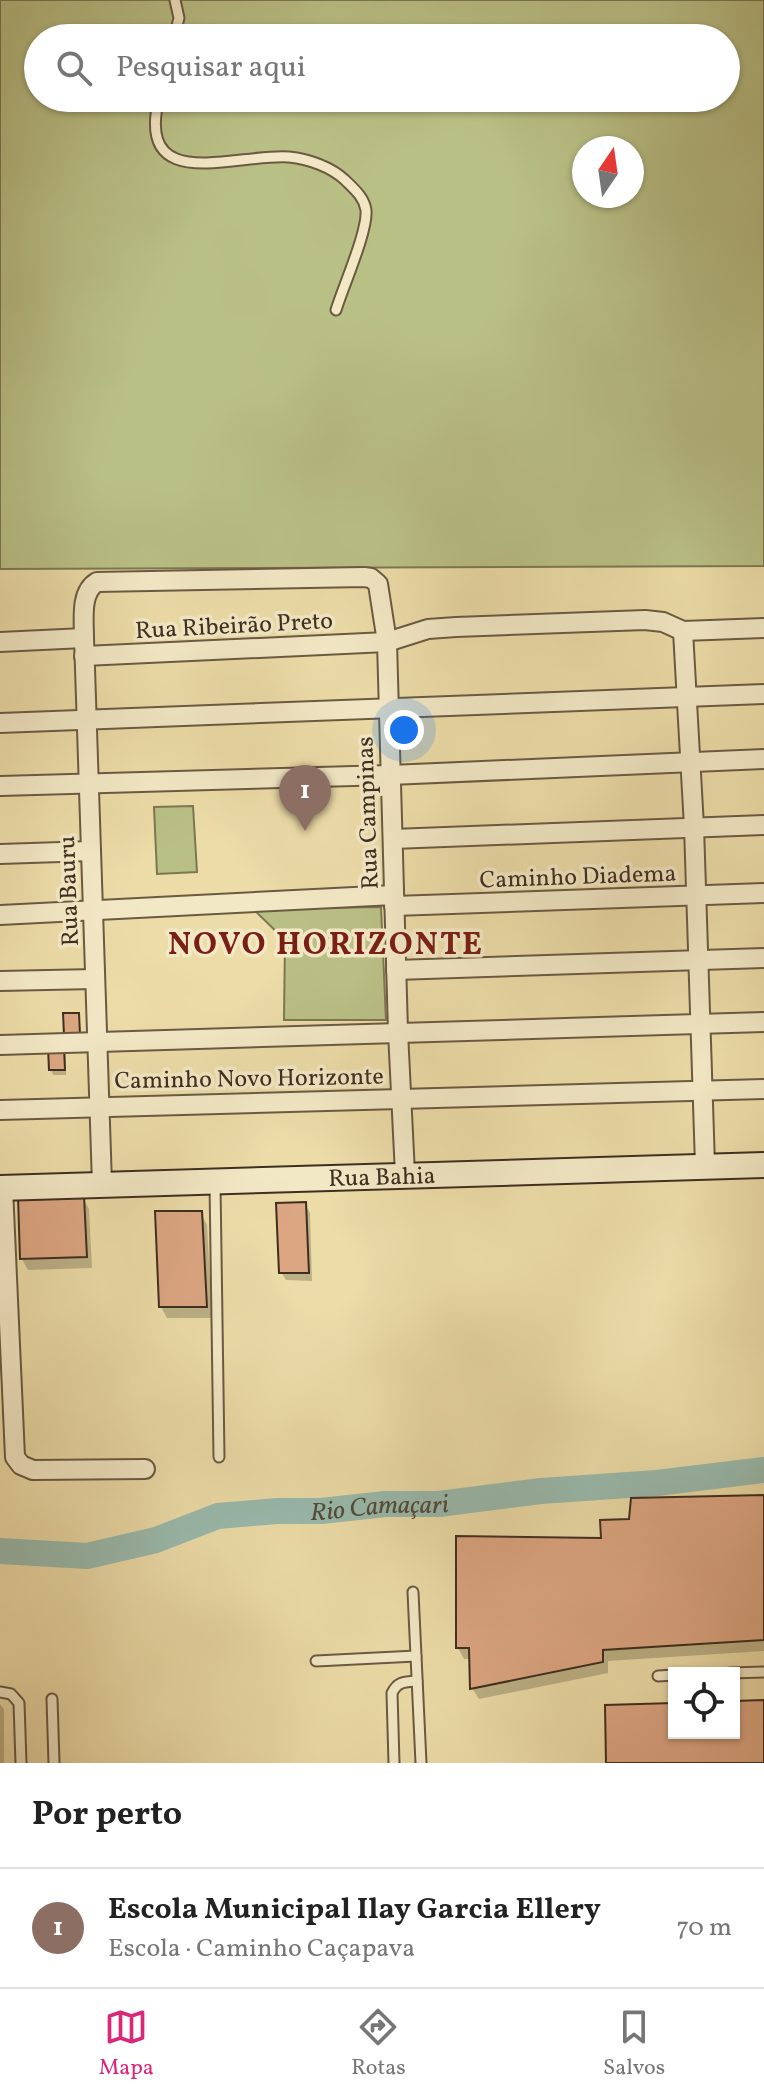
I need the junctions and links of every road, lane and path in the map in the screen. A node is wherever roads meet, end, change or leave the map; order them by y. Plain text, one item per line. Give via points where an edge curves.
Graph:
1 (175, 0) edge
2 (178, 24) edge
3 (156, 112) edge
4 (336, 310) dead end
5 (86, 596) joint
6 (764, 628) edge
7 (683, 631) junction
8 (0, 642) edge
9 (387, 642) junction
10 (84, 647) junction
11 (764, 694) edge
12 (689, 698) junction
13 (388, 709) junction
14 (87, 721) junction
15 (0, 723) edge
16 (764, 759) edge
17 (690, 762) junction
18 (390, 775) junction
19 (88, 783) junction
20 (0, 786) edge
21 (764, 825) edge
22 (694, 827) junction
23 (393, 839) junction
24 (91, 851) junction
25 (0, 854) edge
26 (764, 893) edge
27 (696, 896) junction
28 (394, 900) junction
29 (94, 911) junction
30 (0, 915) edge
31 (764, 958) edge
32 (699, 960) junction
33 (396, 970) junction
34 (95, 979) junction
35 (0, 981) edge
36 (764, 1022) edge
37 (699, 1023) junction
38 (398, 1032) junction
39 (97, 1041) junction
40 (0, 1045) edge
41 (764, 1089) edge
42 (701, 1090) junction
43 (401, 1098) junction
44 (98, 1106) junction
45 (0, 1110) edge
46 (705, 1165) junction
47 (764, 1165) edge
48 (405, 1174) junction
49 (215, 1180) junction
50 (102, 1184) junction
51 (1, 1188) edge
52 (219, 1457) dead end
53 (145, 1469) dead end
54 (413, 1592) dead end
55 (416, 1656) junction
56 (316, 1661) dead end
57 (764, 1672) edge
58 (740, 1673) edge
59 (668, 1675) edge
60 (658, 1676) dead end
61 (417, 1681) junction
62 (0, 1692) edge
63 (52, 1699) dead end
64 (21, 1763) edge
65 (54, 1763) edge
66 (394, 1763) edge
67 (421, 1763) edge

1 - 2 lane
3 - 4 lane via 155,135 170,156 206,164 293,157 338,174 358,192 365,220
5 - 9 street, Rua Campinas via 97,582 371,578 378,584
5 - 10 street, Rua Bauru
6 - 7 street, Rua Ribeirão Preto
7 - 9 street, Rua Ribeirão Preto via 645,620 456,627
7 - 12 street
8 - 10 street, Rua Ribeirão Preto
9 - 10 street, Rua Ribeirão Preto
9 - 13 street, Rua Campinas
10 - 14 street, Rua Bauru
11 - 12 street
12 - 13 street
12 - 17 street
13 - 14 street
13 - 18 street, Rua Campinas
14 - 15 street
14 - 19 street, Rua Bauru
16 - 17 street
17 - 18 street
17 - 22 street
18 - 19 street
18 - 23 street, Rua Campinas
19 - 20 street
19 - 24 street, Rua Bauru
21 - 22 street
22 - 23 street
22 - 27 street
23 - 28 street, Rua Campinas
24 - 25 street
24 - 29 street, Rua Bauru
26 - 27 street, Caminho Diadema
27 - 28 street, Caminho Diadema
27 - 32 street
28 - 29 street, Caminho Diadema
28 - 33 street, Rua Campinas
29 - 30 street, Caminho Diadema
29 - 34 street, Rua Bauru
31 - 32 street
32 - 33 street
32 - 37 street
33 - 38 street, Rua Campinas
34 - 35 street
34 - 39 street, Rua Bauru
36 - 37 street
37 - 38 street
37 - 42 street
38 - 39 street
38 - 43 street, Rua Campinas
39 - 40 street
39 - 44 street, Rua Bauru
41 - 42 street, Caminho Novo Horizonte
42 - 43 street, Caminho Novo Horizonte
42 - 46 street
43 - 44 street, Caminho Novo Horizonte
43 - 48 street, Rua Campinas
44 - 45 street, Caminho Novo Horizonte
44 - 50 street, Rua Bauru
46 - 47 street, Rua Bahia
46 - 48 street, Rua Bahia
48 - 49 street, Rua Bahia
49 - 50 street, Rua Bahia
49 - 52 lane
50 - 51 street, Rua Bahia
51 - 53 street via 15,1457 33,1470
54 - 55 lane
55 - 56 lane
55 - 61 lane
57 - 58 lane
59 - 60 lane
61 - 66 lane via 401,1682 392,1693
61 - 67 lane
62 - 64 lane via 19,1703
63 - 65 lane

